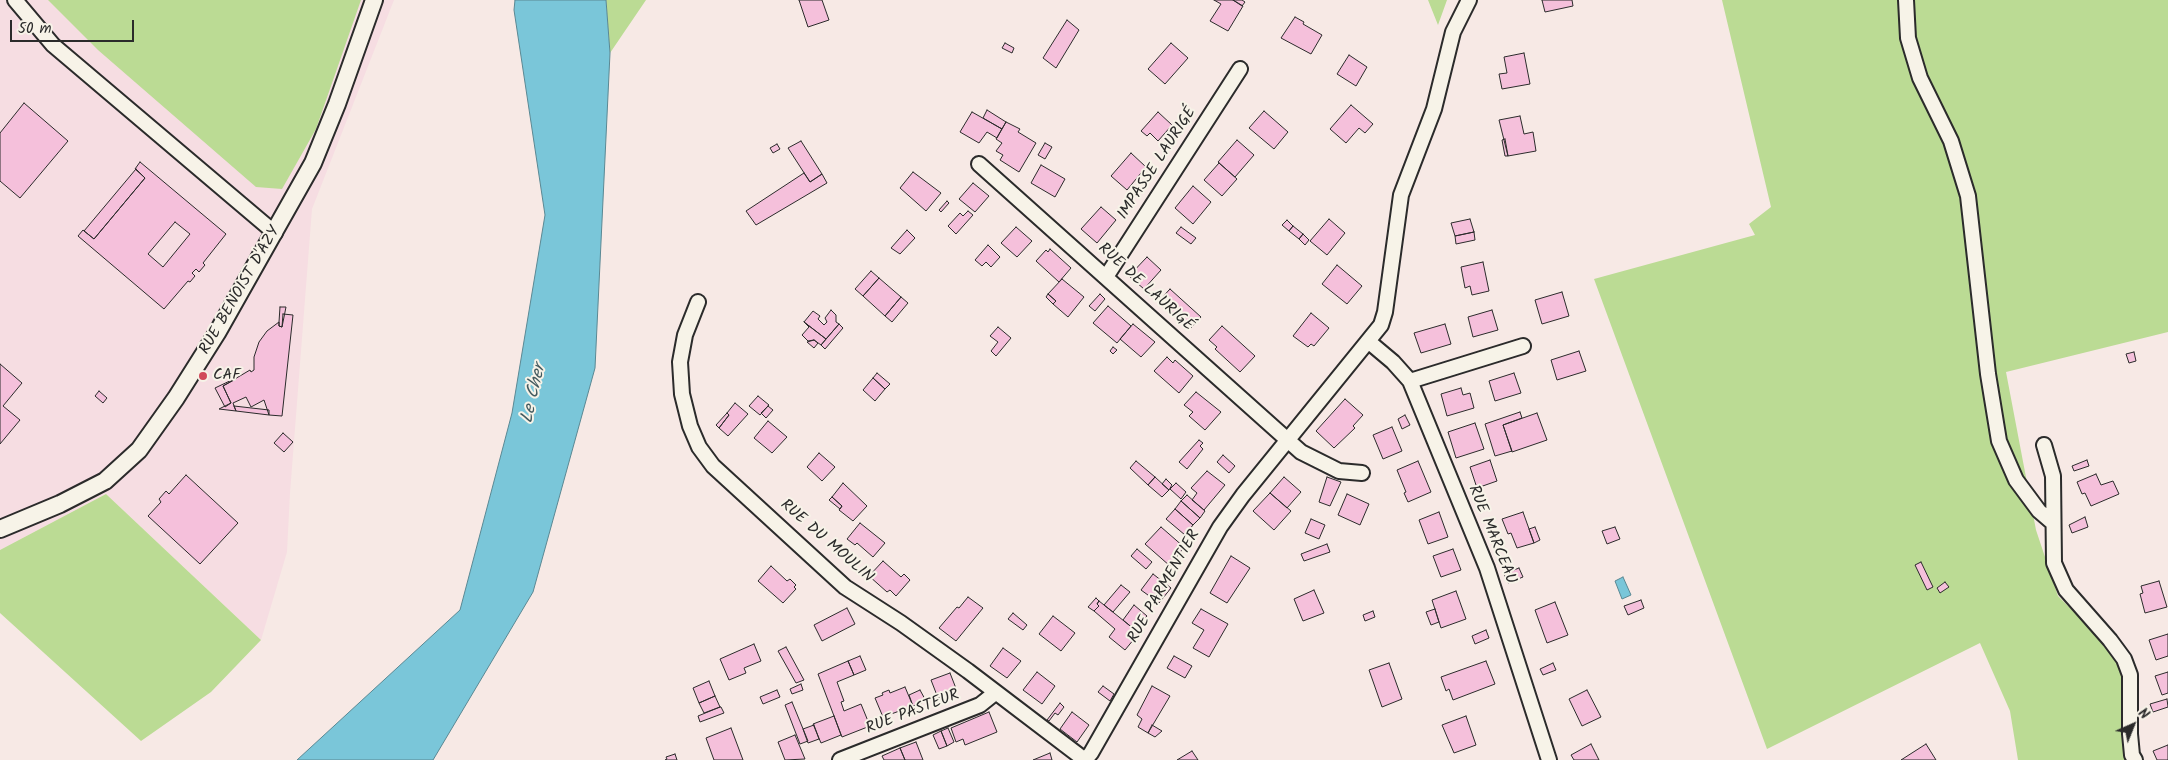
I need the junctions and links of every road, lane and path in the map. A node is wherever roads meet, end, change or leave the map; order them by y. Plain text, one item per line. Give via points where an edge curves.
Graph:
1 (15, 0) edge
2 (374, 0) edge
3 (1469, 0) edge
4 (1906, 0) edge
5 (1240, 69) dead end
6 (979, 164) dead end
7 (275, 233) junction
8 (1106, 277) junction
9 (698, 302) dead end
10 (1368, 341) junction
11 (1522, 346) dead end
12 (1410, 381) junction
13 (1288, 440) junction
14 (2044, 445) dead end
15 (1362, 473) dead end
16 (2053, 523) junction
17 (0, 529) edge
18 (995, 693) junction
19 (840, 760) edge
20 (1085, 760) edge
21 (1549, 760) edge
22 (2135, 760) edge

1 - 7 street via 53,45
2 - 7 street, RUE BENOIST D'AZY via 313,163
3 - 10 street, RUE PARMENTIER via 1453,32 1434,109 1401,195 1385,312 1381,325
4 - 16 street via 1908,38 1920,78 1950,141 1968,196 1988,374 1999,441 2016,480 2039,511
5 - 8 street, IMPASSE LAURIGÉ
6 - 8 street, RUE DE LAURIGÉ
7 - 17 street, RUE BENOIST D'AZY via 217,333 139,450 105,480 60,504
8 - 13 street, RUE DE LAURIGÉ
9 - 18 street, RUE DU MOULIN via 685,336 680,362 682,394 699,447 845,587 901,623
10 - 12 street, RUE MARCEAU
10 - 13 street, RUE PARMENTIER
11 - 12 street
12 - 21 street, RUE MARCEAU via 1493,586
13 - 15 street via 1301,452 1339,471
13 - 20 street, RUE PARMENTIER via 1220,527
14 - 16 street via 2053,476
16 - 22 street via 2054,562 2066,590 2110,640 2124,659 2130,676 2130,734
18 - 19 street, RUE PASTEUR via 980,705
18 - 20 street, RUE DU MOULIN

